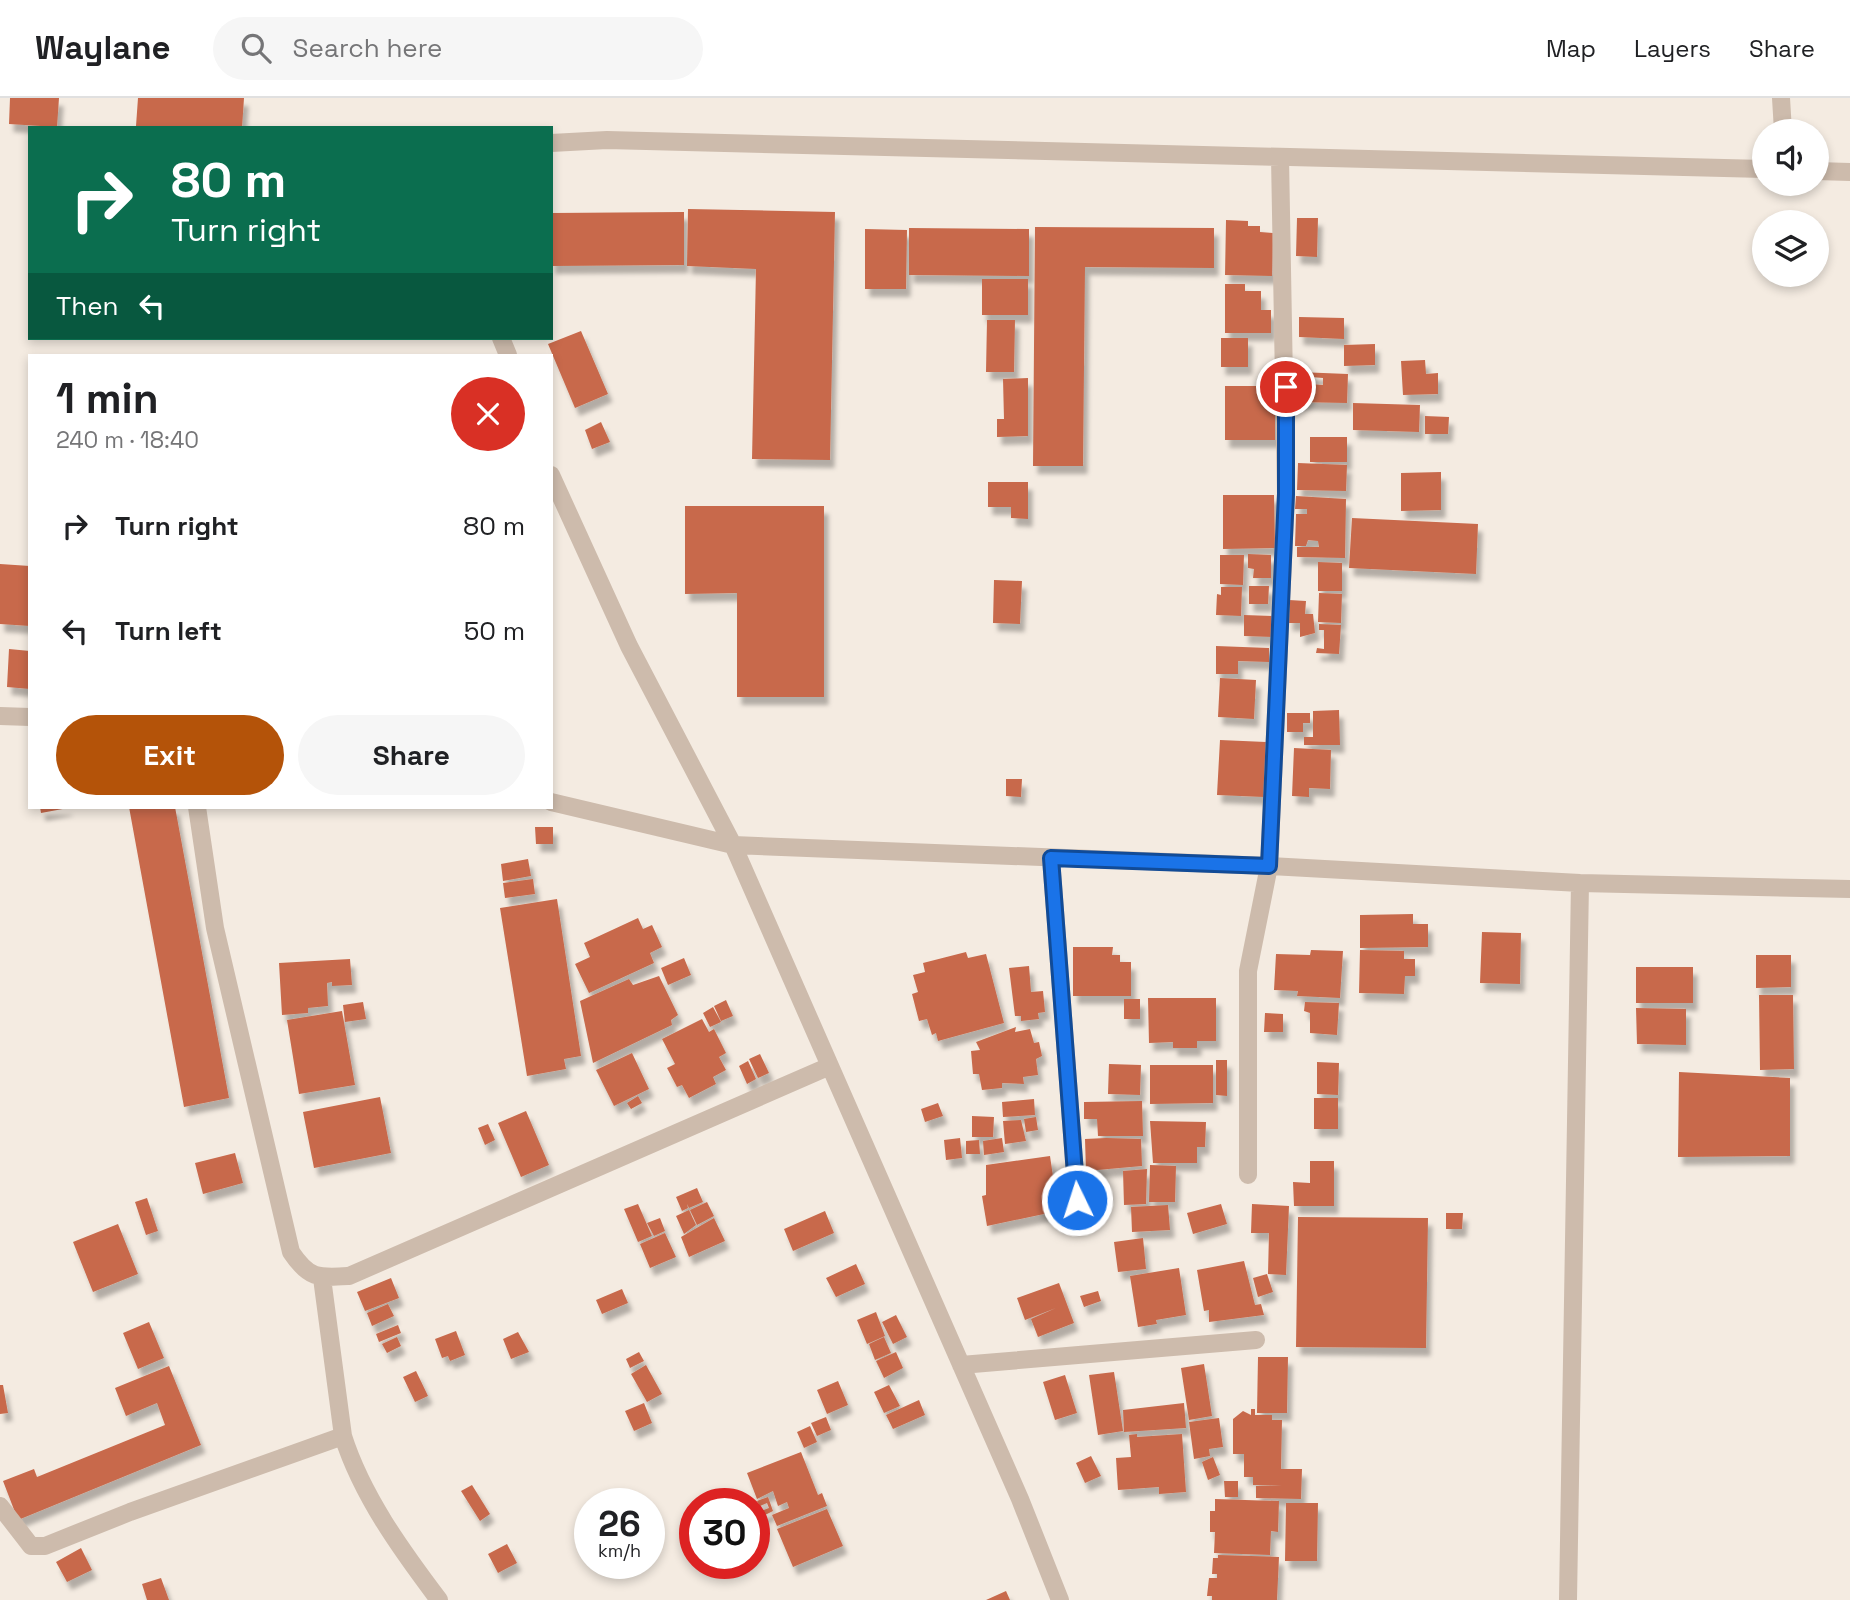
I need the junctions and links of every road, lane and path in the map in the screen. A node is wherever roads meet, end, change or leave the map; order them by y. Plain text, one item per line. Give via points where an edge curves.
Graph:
1 (1781, 98) edge
2 (1782, 119) edge
3 (553, 143) edge
4 (1280, 157) junction
5 (1752, 169) edge
6 (1829, 171) edge
7 (1850, 172) edge
8 (553, 479) edge
9 (0, 716) edge
10 (28, 717) edge
11 (553, 802) edge
12 (197, 809) edge
13 (733, 845) junction
14 (1051, 858) junction
15 (1269, 866) junction
16 (1580, 883) junction
17 (1850, 889) edge
18 (830, 1066) junction
19 (1248, 1175) dead end
20 (1077, 1200) dead end
21 (322, 1278) junction
22 (1256, 1340) dead end
23 (961, 1365) junction
24 (343, 1436) junction
25 (0, 1506) edge
26 (439, 1600) edge
27 (1060, 1600) edge
28 (1568, 1600) edge

1 - 2 street
3 - 4 street
4 - 5 street
4 - 15 street via 1286,494
6 - 7 street
8 - 13 street via 629,646
9 - 10 street
11 - 13 street
12 - 21 street via 215,928 291,1251 303,1270
13 - 14 street
13 - 18 street
14 - 15 street
14 - 20 street
15 - 16 street
15 - 19 street via 1248,971
16 - 17 street
16 - 28 street
18 - 21 street via 349,1276
18 - 23 street
21 - 24 street
22 - 23 street
23 - 27 street
24 - 25 street via 45,1546 31,1546
24 - 26 street via 350,1459 402,1551

